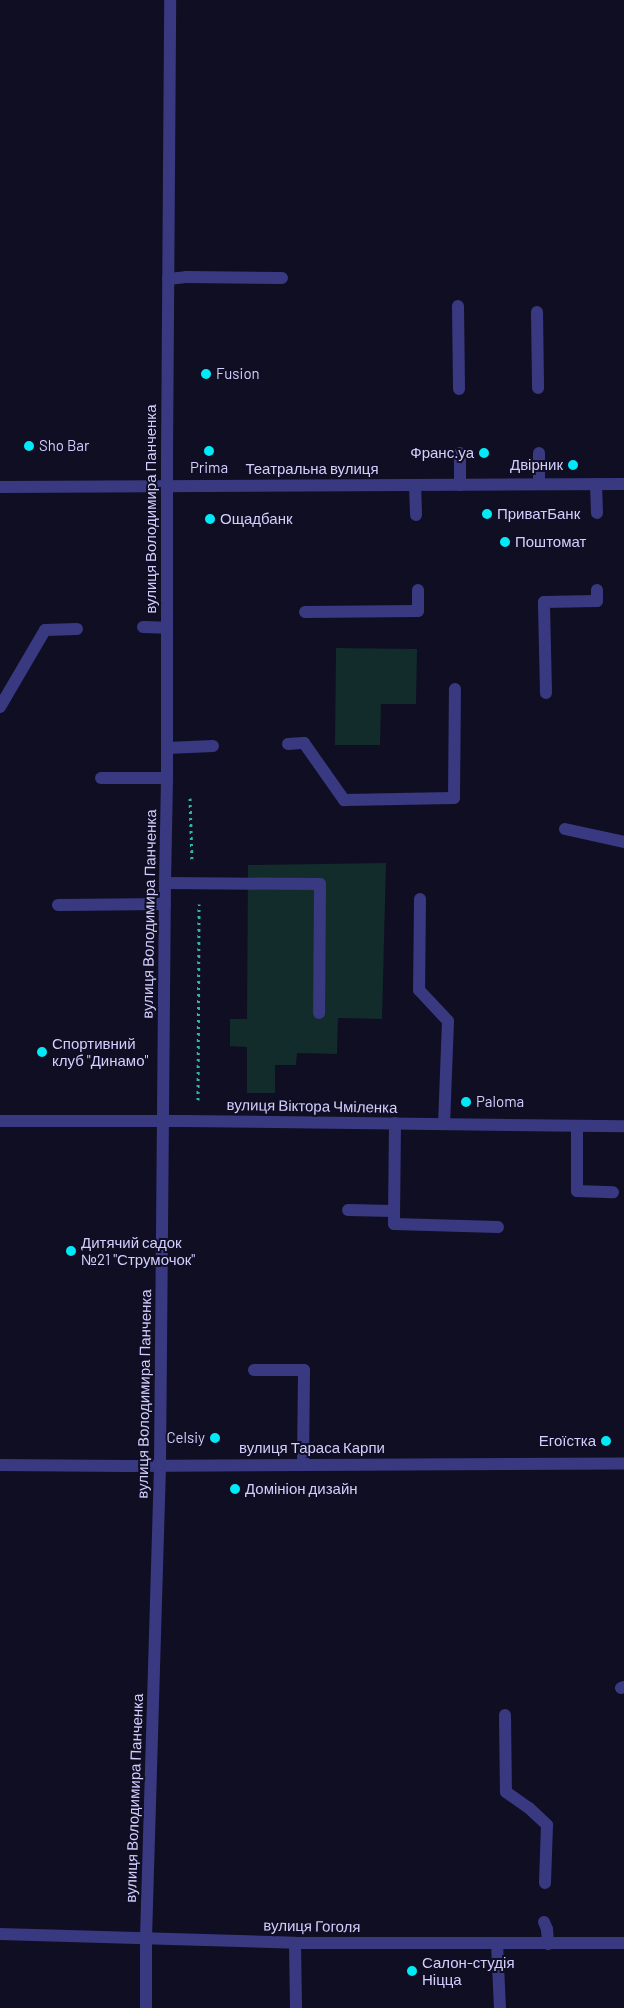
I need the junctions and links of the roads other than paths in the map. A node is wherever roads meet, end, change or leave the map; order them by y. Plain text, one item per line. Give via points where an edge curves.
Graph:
1 (170, 0) edge
2 (282, 278) dead end
3 (168, 279) junction
4 (458, 306) dead end
5 (537, 312) dead end
6 (459, 388) dead end
7 (538, 388) dead end
8 (460, 453) dead end
9 (539, 453) dead end
10 (539, 484) junction
11 (596, 484) junction
12 (624, 484) edge
13 (415, 485) junction
14 (460, 485) junction
15 (0, 487) edge
16 (167, 487) junction
17 (597, 513) dead end
18 (416, 515) dead end
19 (418, 590) dead end
20 (597, 590) dead end
21 (305, 612) dead end
22 (143, 627) dead end
23 (77, 628) dead end
24 (167, 628) junction
25 (455, 689) dead end
26 (546, 693) dead end
27 (0, 707) edge
28 (288, 744) dead end
29 (213, 746) dead end
30 (168, 748) junction
31 (101, 778) dead end
32 (168, 778) junction
33 (565, 829) dead end
34 (624, 842) edge
35 (164, 883) junction
36 (420, 899) dead end
37 (165, 904) junction
38 (58, 905) dead end
39 (319, 1013) dead end
40 (0, 1121) edge
41 (163, 1121) junction
42 (395, 1123) junction
43 (444, 1124) junction
44 (577, 1126) junction
45 (624, 1126) edge
46 (613, 1192) dead end
47 (348, 1210) dead end
48 (394, 1212) junction
49 (498, 1227) dead end
50 (254, 1370) dead end
51 (624, 1463) edge
52 (0, 1465) edge
53 (160, 1465) junction
54 (303, 1465) junction
55 (505, 1716) dead end
56 (546, 1883) dead end
57 (544, 1922) dead end
58 (0, 1934) edge
59 (146, 1938) junction
60 (295, 1943) junction
61 (497, 1943) junction
62 (548, 1944) junction
63 (624, 1944) edge
64 (146, 2008) edge
65 (296, 2008) edge
66 (500, 2008) edge

1 - 3 street, вулиця Володимира Панченка
2 - 3 street
3 - 16 street, вулиця Володимира Панченка
4 - 6 street
5 - 7 street
8 - 14 street
9 - 10 street
10 - 11 street, Театральна вулиця
10 - 14 street, Театральна вулиця
11 - 12 street, Театральна вулиця
11 - 17 street
13 - 14 street, Театральна вулиця
13 - 16 street, Театральна вулиця
13 - 18 street
15 - 16 street, Театральна вулиця
16 - 24 street, вулиця Володимира Панченка
19 - 21 street via 418,611
20 - 26 street via 597,601 544,602
22 - 24 street
23 - 27 street via 46,630
24 - 30 street, вулиця Володимира Панченка
25 - 28 street via 454,798 344,800 304,743
29 - 30 street
30 - 32 street, вулиця Володимира Панченка
31 - 32 street
32 - 35 street, вулиця Володимира Панченка
33 - 34 street
35 - 37 street, вулиця Володимира Панченка
35 - 39 street via 320,884
36 - 43 street via 419,990 448,1020
37 - 38 street
37 - 41 street, вулиця Володимира Панченка
40 - 41 street, вулиця Віктора Чміленка
41 - 42 street, вулиця Віктора Чміленка
41 - 53 street, вулиця Володимира Панченка
42 - 43 street, вулиця Віктора Чміленка
42 - 48 street
43 - 44 street, вулиця Віктора Чміленка
44 - 45 street, вулиця Віктора Чміленка
44 - 46 street via 577,1191
47 - 48 street
48 - 49 street via 394,1224
50 - 54 street via 304,1370
51 - 54 street, вулиця Тараса Карпи
52 - 53 street, вулиця Тараса Карпи
53 - 54 street, вулиця Тараса Карпи
53 - 59 street, вулиця Володимира Панченка
55 - 56 street via 506,1792 547,1825
57 - 62 street via 548,1929
58 - 59 street, вулиця Гоголя
59 - 60 street, вулиця Гоголя
59 - 64 street, вулиця Володимира Панченка
60 - 61 street, вулиця Гоголя
60 - 65 street
61 - 62 street, вулиця Гоголя
61 - 66 street
62 - 63 street, вулиця Гоголя

